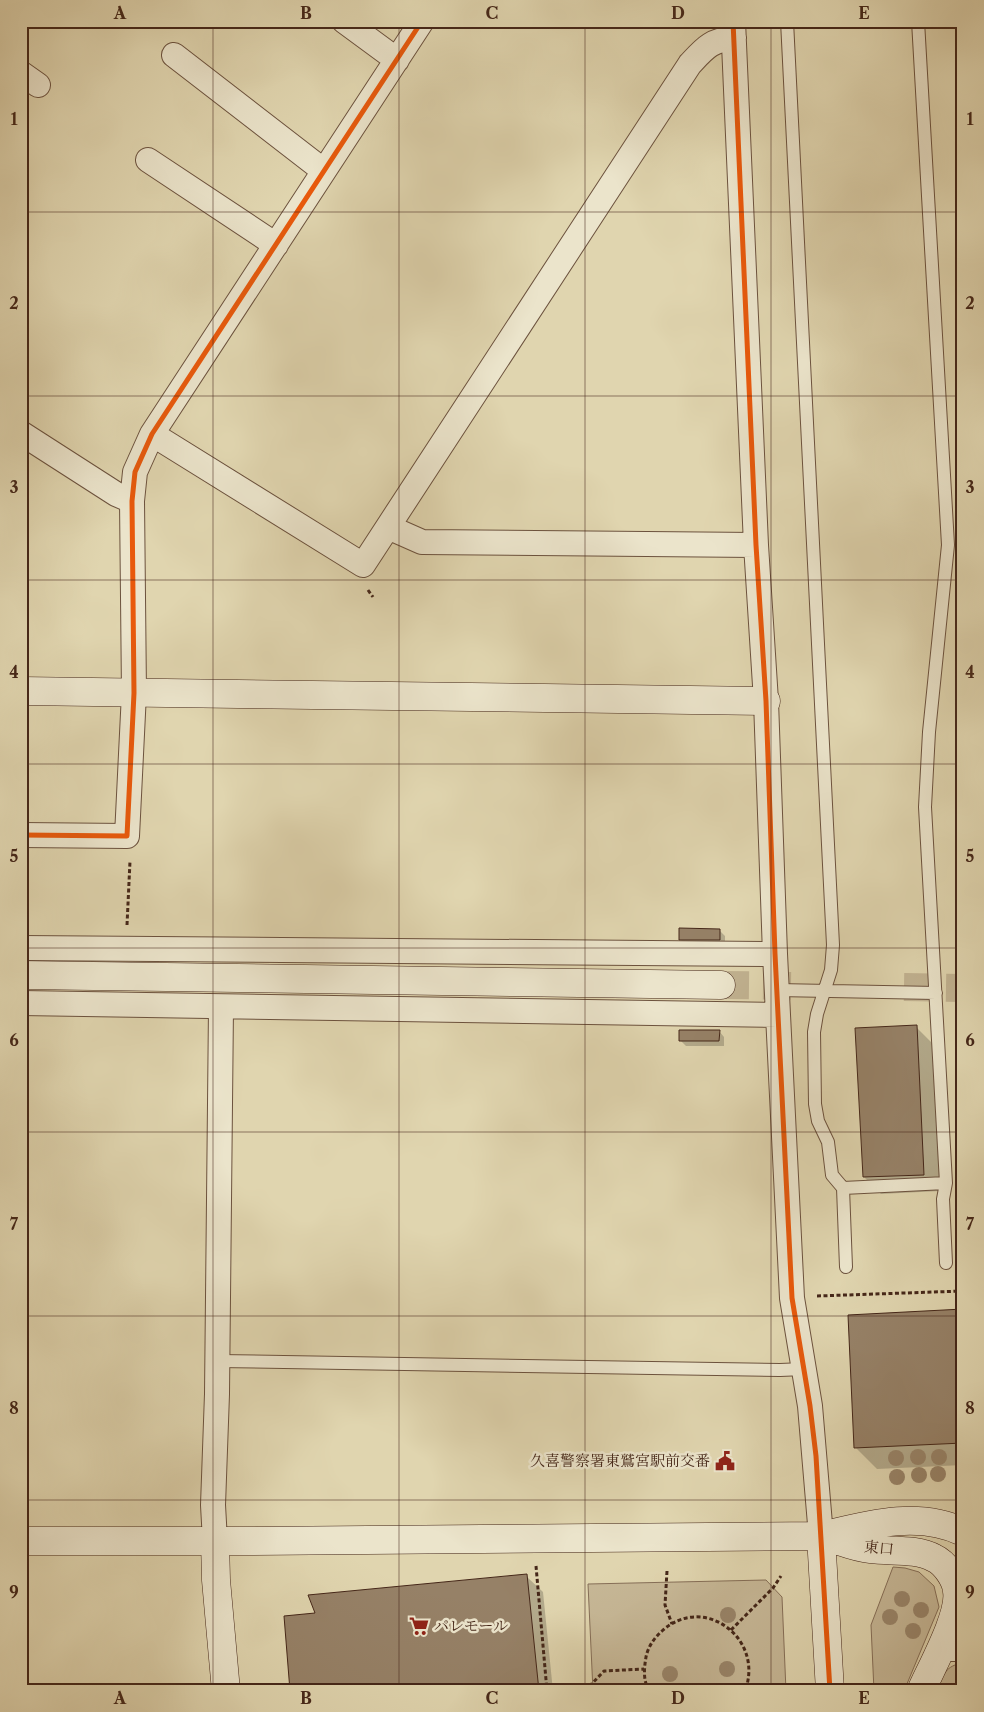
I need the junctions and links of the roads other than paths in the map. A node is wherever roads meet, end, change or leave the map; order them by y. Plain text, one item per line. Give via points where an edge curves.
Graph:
1 (344, 21) edge
2 (422, 21) edge
3 (787, 21) edge
4 (918, 21) edge
5 (733, 30) edge
6 (174, 55) dead end
7 (397, 60) junction
8 (148, 160) dead end
9 (324, 171) junction
10 (276, 244) junction
11 (21, 433) edge
12 (152, 434) junction
13 (132, 501) junction
14 (388, 527) junction
15 (756, 545) junction
16 (21, 691) edge
17 (134, 693) junction
18 (766, 701) junction
19 (21, 835) edge
20 (21, 948) edge
21 (775, 954) junction
22 (21, 975) edge
23 (721, 984) tunnel mouth
24 (777, 990) junction
25 (825, 991) junction
26 (936, 993) junction
27 (21, 1003) edge
28 (221, 1007) junction
29 (778, 1015) junction
30 (946, 1183) junction
31 (843, 1188) junction
32 (946, 1263) dead end
33 (846, 1267) dead end
34 (217, 1361) junction
35 (804, 1369) junction
36 (963, 1532) edge
37 (821, 1536) junction
38 (21, 1541) edge
39 (215, 1541) junction
40 (963, 1654) edge
41 (934, 1661) junction
42 (226, 1691) edge
43 (830, 1691) edge
44 (921, 1691) edge

1 - 7 street
2 - 7 street
3 - 25 lane via 833,945
4 - 26 lane via 948,545 929,732 926,807
5 - 14 street via 705,48 690,64
5 - 15 street
6 - 9 street
7 - 9 street
8 - 10 street
9 - 10 street
10 - 12 street
11 - 13 street
12 - 13 street via 135,472
12 - 14 street via 363,565
13 - 17 street
14 - 15 street via 422,542
15 - 18 street
16 - 17 street
17 - 18 street
17 - 19 street via 127,836
18 - 21 street
20 - 21 street
21 - 24 street
22 - 23 street
24 - 25 lane
24 - 29 street
25 - 26 lane
25 - 31 lane via 814,1032 815,1104 818,1122 828,1142 832,1175
26 - 30 lane
27 - 28 street
28 - 29 street
28 - 34 street
29 - 35 street via 792,1298
30 - 31 lane
30 - 32 lane via 942,1199
31 - 33 lane
34 - 35 lane
34 - 39 street
35 - 37 street via 816,1456
36 - 37 street, 東口 via 936,1524 894,1521
37 - 39 street
37 - 41 street, 東口 via 870,1550 918,1554 934,1558 944,1566 957,1591 957,1603
37 - 43 street
38 - 39 street
39 - 42 street
40 - 41 lane via 945,1655
41 - 44 street, 東口

